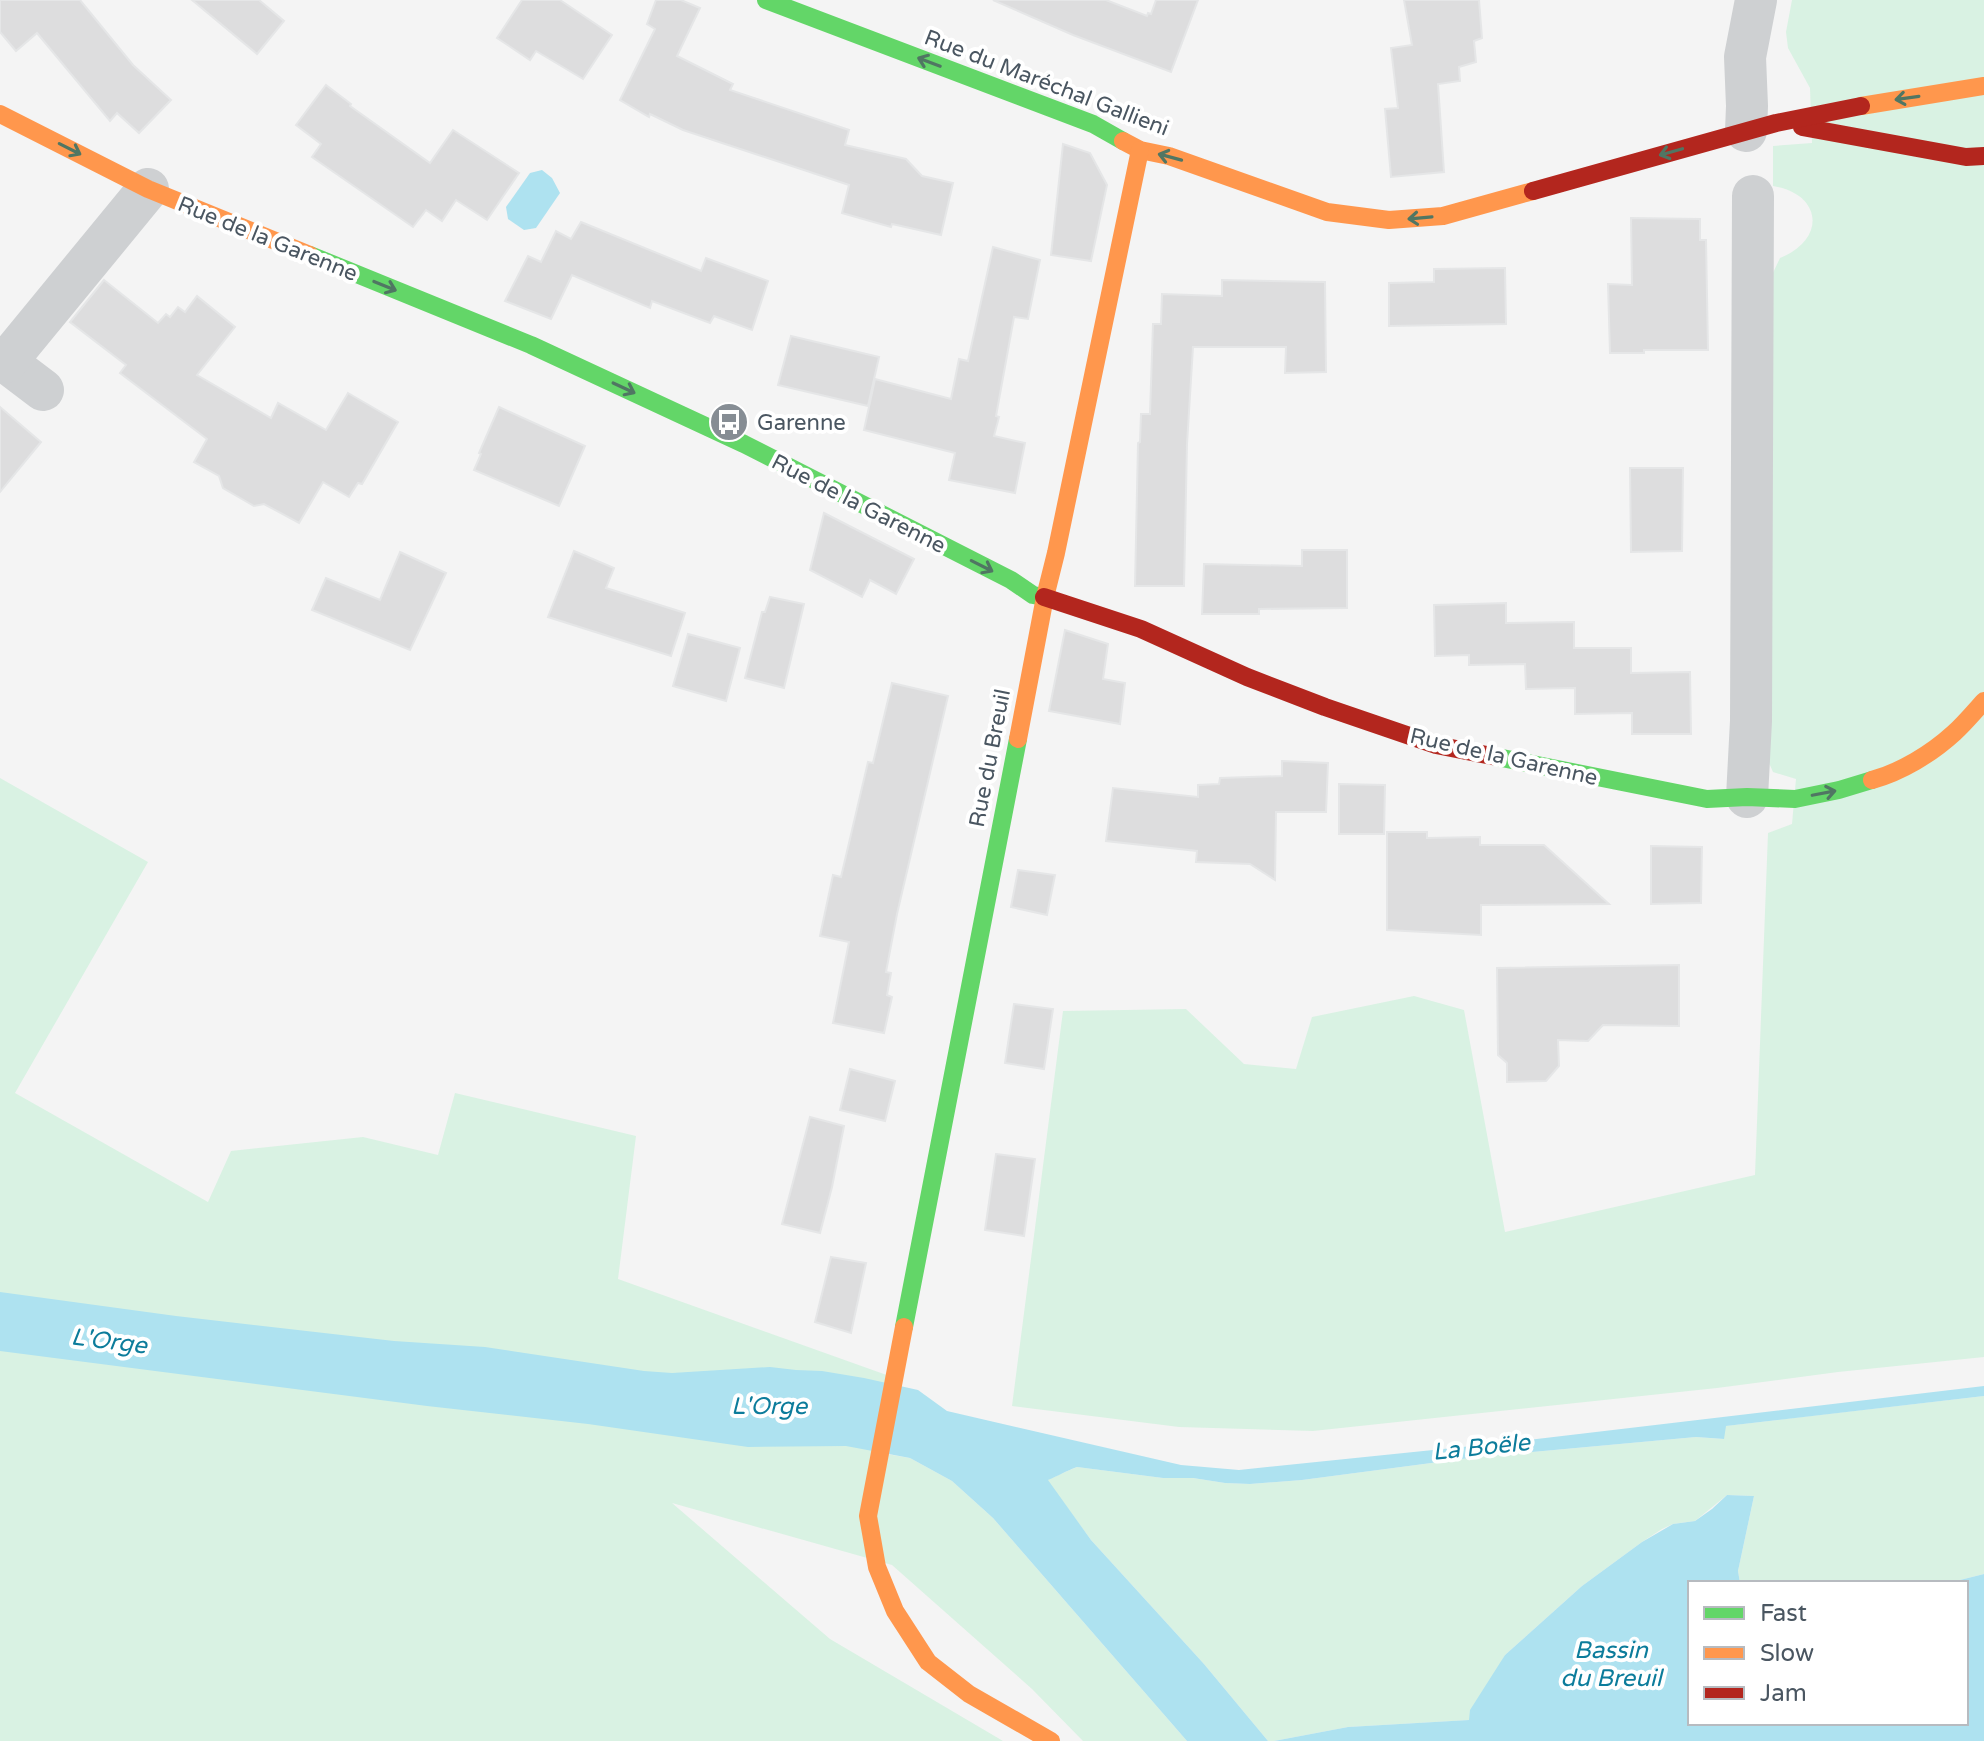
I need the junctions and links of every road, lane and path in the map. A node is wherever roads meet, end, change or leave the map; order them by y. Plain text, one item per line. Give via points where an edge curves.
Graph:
1 (766, 0) edge
2 (1756, 0) edge
3 (1984, 86) edge
4 (0, 114) edge
5 (1761, 127) junction
6 (1140, 150) junction
7 (1984, 156) edge
8 (148, 189) junction
9 (1753, 196) dead end
10 (3, 361) edge
11 (43, 390) dead end
12 (1045, 597) junction
13 (1984, 701) edge
14 (1747, 797) junction
15 (1051, 1741) edge

6 -> 1 main road, Rue du Maréchal Gallieni via 1093,124
2 - 5 street via 1745,57 1747,106
3 -> 5 main road, Rue du Maréchal Gallieni
4 -> 8 main road, Rue de la Garenne
5 -> 6 main road, Rue du Maréchal Gallieni via 1443,216 1389,220 1327,212
5 - 7 main road, Rue du Maréchal Gallieni
6 - 12 main road, Rue du Breuil
8 - 10 street
8 -> 12 main road, Rue de la Garenne via 531,345 744,444
9 - 14 street
10 - 11 street
12 - 14 main road, Rue de la Garenne via 1141,629 1247,677 1436,745 1707,799
12 - 15 main road, Rue du Breuil via 868,1516 877,1567 895,1611 928,1662 969,1694
14 -> 13 main road, Rue de la Garenne via 1795,799 1883,777 1953,734

